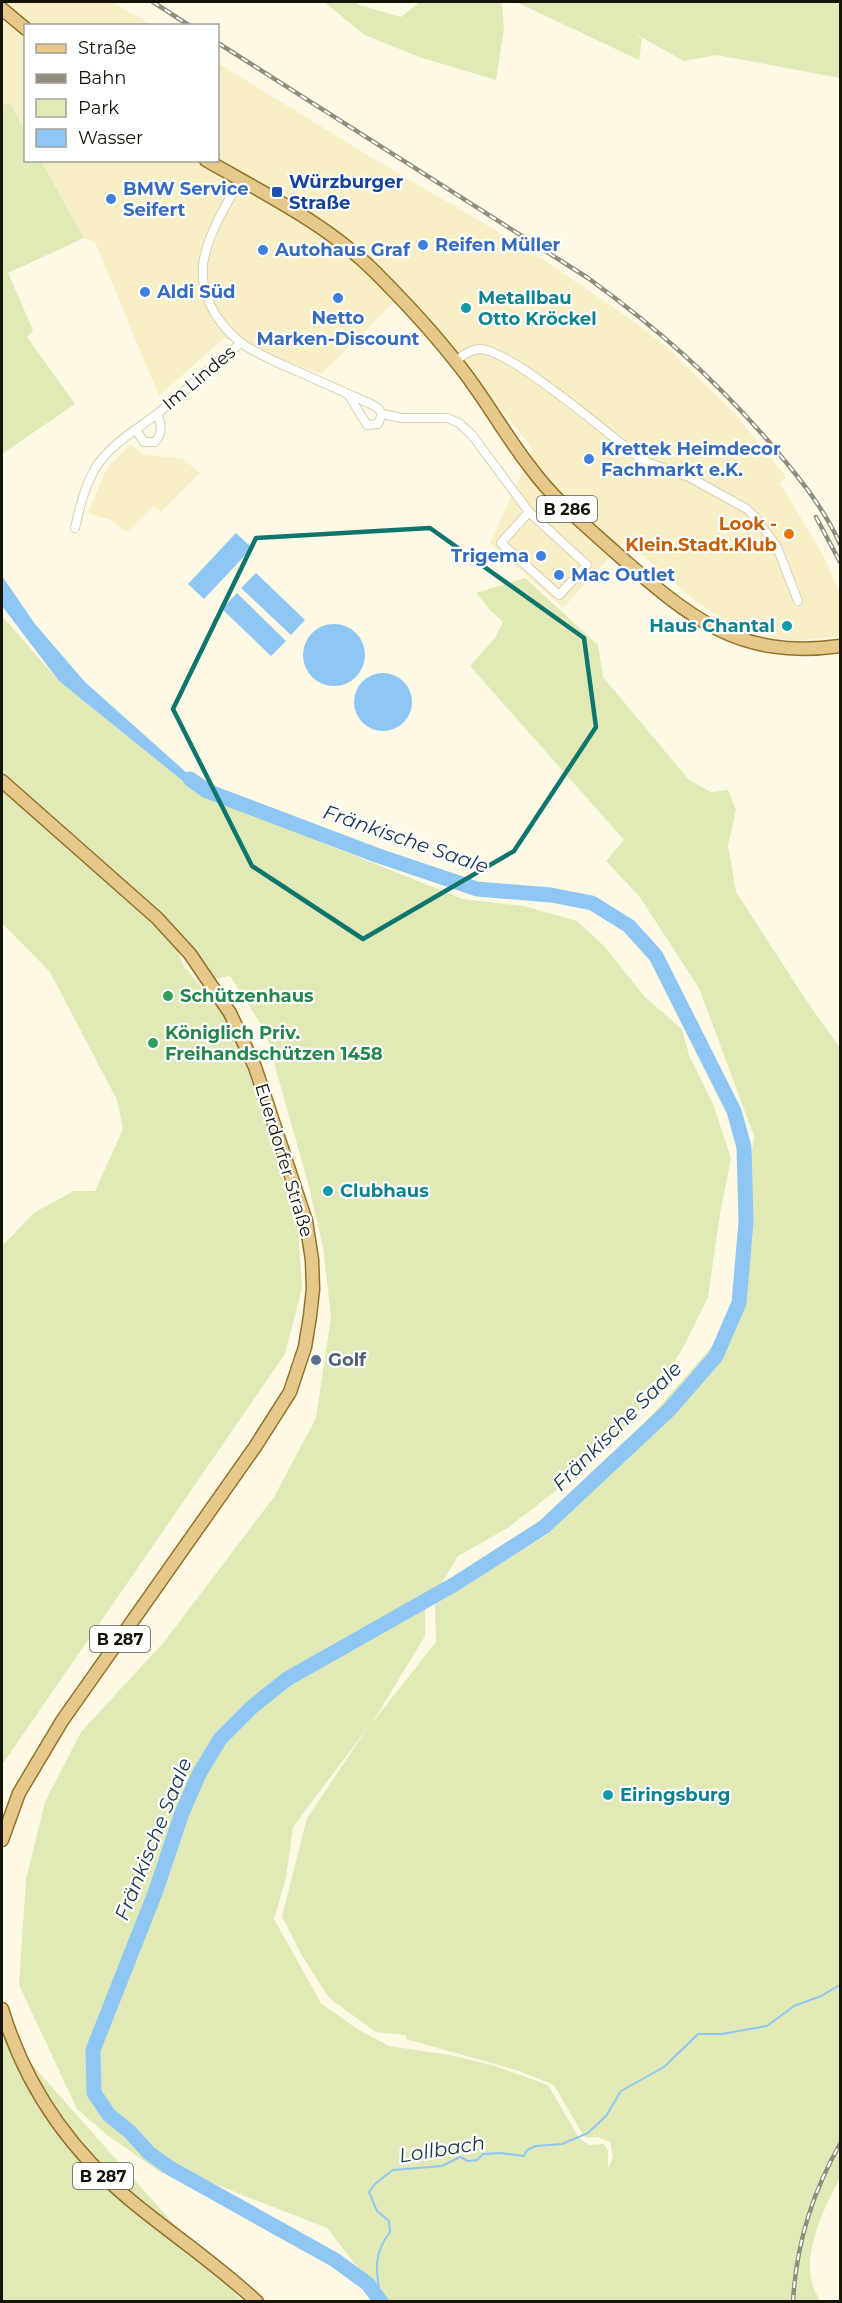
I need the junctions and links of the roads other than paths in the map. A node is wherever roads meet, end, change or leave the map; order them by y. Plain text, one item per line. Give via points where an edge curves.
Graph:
1 (2, 9) edge
2 (24, 27) edge
3 (209, 162) edge
4 (240, 180) junction
5 (241, 343) junction
6 (456, 361) junction
7 (348, 394) junction
8 (157, 414) junction
9 (382, 414) junction
10 (136, 430) junction
11 (528, 512) junction
12 (75, 528) dead end
13 (798, 601) dead end
14 (840, 646) edge
15 (2, 781) edge
16 (2, 1840) edge
17 (2, 2009) edge
18 (257, 2301) edge

1 - 2 main road
3 - 4 main road, B 286
4 - 5 street via 204,255 202,286 211,307
4 - 6 main road, B 286 via 318,225 355,254
5 - 7 street
5 - 8 street, Im Lindes
6 - 13 street via 471,351 487,350 518,366 649,463 689,477 747,509 777,547
6 - 14 main road, B 286 via 518,452 547,487 589,530 678,605 714,629 756,644 803,649
7 - 9 street via 378,408
7 - 9 street via 367,424 378,424
8 - 10 street, Im Lindes
8 - 10 street, Im Lindes via 161,429 155,442 144,442
9 - 11 street via 447,418 459,423
10 - 12 street, Im Lindes via 118,442 99,463 82,499
11 - 11 street via 587,564 558,595 501,543
15 - 16 main road, Euerdorfer Straße / B 287 via 172,933 230,1012 255,1067 306,1221 313,1289 290,1392 62,1721 19,1792
17 - 18 main road, B 287 via 25,2070 51,2116 85,2158 130,2200

